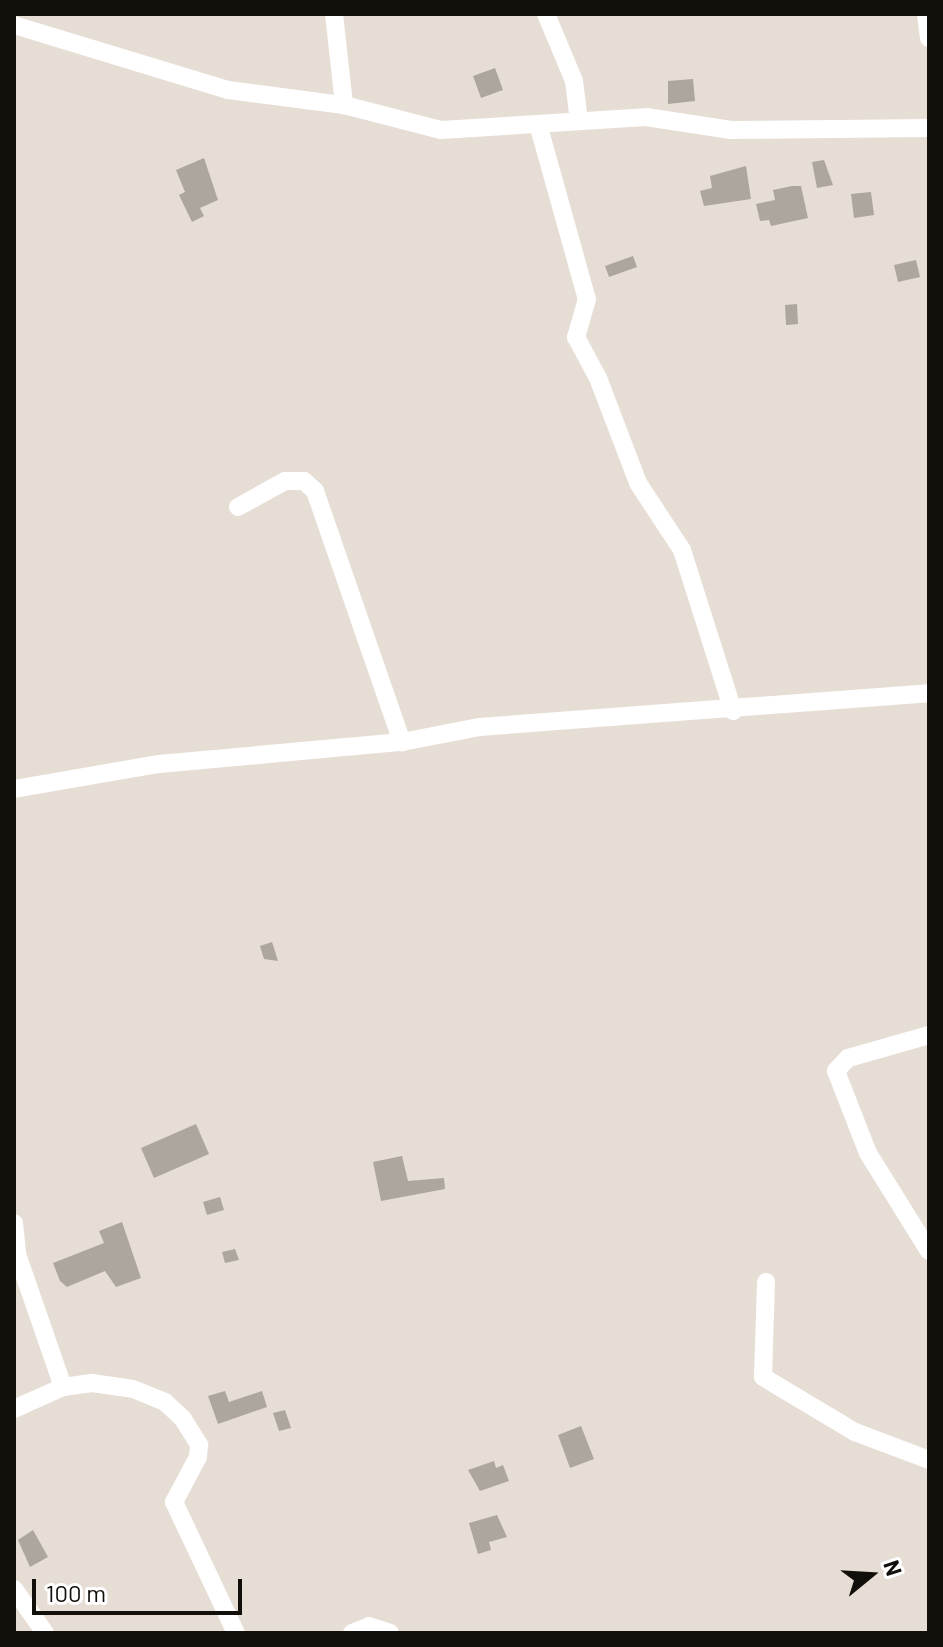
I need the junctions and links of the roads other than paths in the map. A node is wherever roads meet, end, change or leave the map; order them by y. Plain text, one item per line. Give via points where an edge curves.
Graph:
1 (334, 14) edge
2 (546, 14) edge
3 (926, 14) edge
4 (14, 25) edge
5 (929, 38) edge
6 (344, 105) junction
7 (579, 121) junction
8 (538, 124) junction
9 (929, 128) edge
10 (238, 507) dead end
11 (929, 693) edge
12 (733, 711) junction
13 (402, 742) junction
14 (14, 789) edge
15 (929, 1035) edge
16 (14, 1223) edge
17 (929, 1251) edge
18 (766, 1282) dead end
19 (63, 1387) junction
20 (14, 1409) edge
21 (929, 1460) edge
22 (14, 1589) edge
23 (45, 1633) edge
24 (236, 1633) edge
25 (352, 1633) edge
26 (390, 1633) edge

1 - 6 street
2 - 7 street via 574,81
3 - 5 street
4 - 6 street via 228,90
6 - 8 street via 441,130
7 - 8 street
7 - 9 street via 646,117 731,130
8 - 12 street via 587,299 576,337 598,378 638,483 682,550
10 - 13 street via 285,481 304,481 315,491
11 - 12 street via 826,698
12 - 13 street via 479,727
13 - 14 street via 159,764
15 - 17 street via 848,1058 836,1071 868,1153
16 - 19 street via 17,1254
18 - 21 street via 763,1377 855,1432
19 - 20 street
19 - 24 street via 92,1383 133,1389 165,1402 183,1419 199,1445 198,1457 174,1502
22 - 23 street
25 - 26 street via 369,1626

